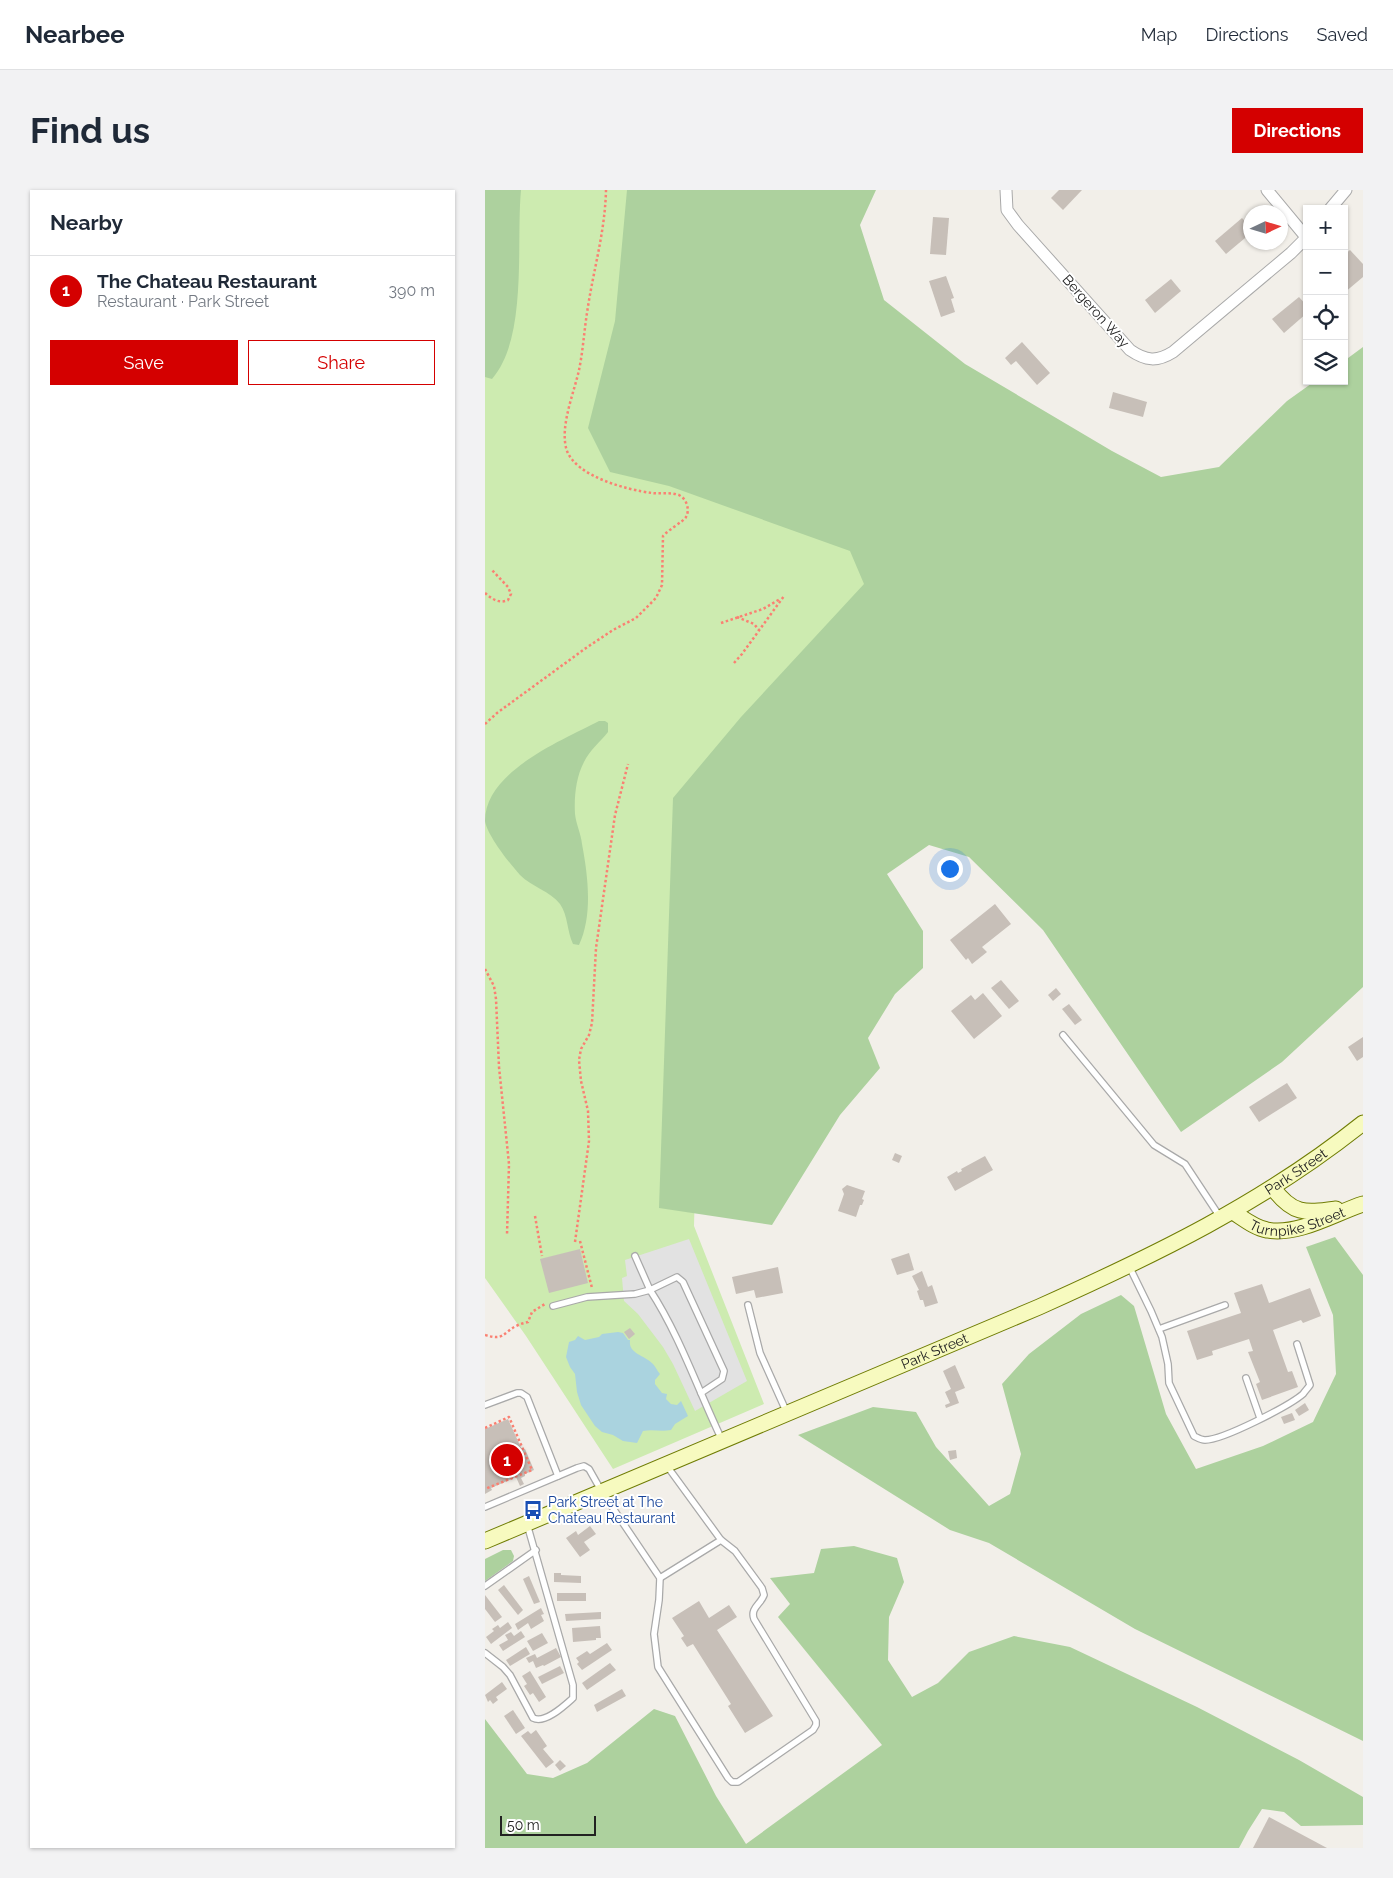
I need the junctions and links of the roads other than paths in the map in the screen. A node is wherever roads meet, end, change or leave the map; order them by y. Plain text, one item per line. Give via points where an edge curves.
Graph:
1 (1006, 190) edge
2 (1267, 190) edge
3 (1346, 190) edge
4 (1333, 205) edge
5 (1303, 232) edge
6 (1303, 241) edge
7 (1063, 1035) dead end
8 (1363, 1122) edge
9 (1273, 1188) junction
10 (1360, 1205) edge
11 (1227, 1215) junction
12 (635, 1256) dead end
13 (1129, 1266) junction
14 (650, 1290) junction
15 (748, 1305) dead end
16 (1225, 1305) dead end
17 (553, 1306) dead end
18 (1159, 1329) junction
19 (1297, 1344) dead end
20 (1246, 1378) dead end
21 (701, 1393) junction
22 (485, 1405) edge
23 (788, 1414) junction
24 (1261, 1418) junction
25 (723, 1442) junction
26 (666, 1464) junction
27 (558, 1476) junction
28 (602, 1492) junction
29 (485, 1507) edge
30 (527, 1524) junction
31 (721, 1540) junction
32 (485, 1541) edge
33 (536, 1550) junction
34 (660, 1578) junction
35 (485, 1586) edge
36 (485, 1653) edge

1 - 6 street, Bergeron Way via 1007,210 1018,224 1130,350 1140,357 1164,358 1173,352
2 - 5 street, Bergeron Way
3 - 4 street
7 - 11 lane via 1154,1145 1185,1164
8 - 9 main road, Park Street
9 - 10 main road via 1291,1208 1302,1211
9 - 11 main road, Park Street
10 - 11 main road, Turnpike Street via 1315,1223 1280,1231 1267,1230
11 - 13 main road, Park Street
12 - 14 lane
13 - 18 lane
13 - 23 main road, Park Street
14 - 17 lane via 592,1296
14 - 21 lane via 669,1320
14 - 21 lane via 677,1277 683,1282 724,1371 722,1378
15 - 23 lane via 760,1354
16 - 18 lane
18 - 24 lane via 1169,1383 1194,1436 1203,1441 1216,1438
19 - 24 lane via 1310,1384 1290,1403
20 - 24 lane
21 - 25 lane
22 - 27 lane via 512,1394 521,1393 527,1397
23 - 25 main road, Park Street
25 - 26 main road, Park Street
26 - 28 main road, Park Street
26 - 31 lane
27 - 28 lane via 586,1467
27 - 29 lane
28 - 30 main road, Park Street
28 - 34 lane
30 - 32 main road, Park Street
30 - 33 lane
31 - 34 lane
31 - 34 lane via 735,1551 762,1588 765,1595 753,1610 754,1620 816,1722 813,1730 738,1782 731,1782 728,1778 658,1667 654,1634
33 - 35 lane
33 - 36 lane via 573,1685 573,1698 544,1719 536,1720 510,1675

